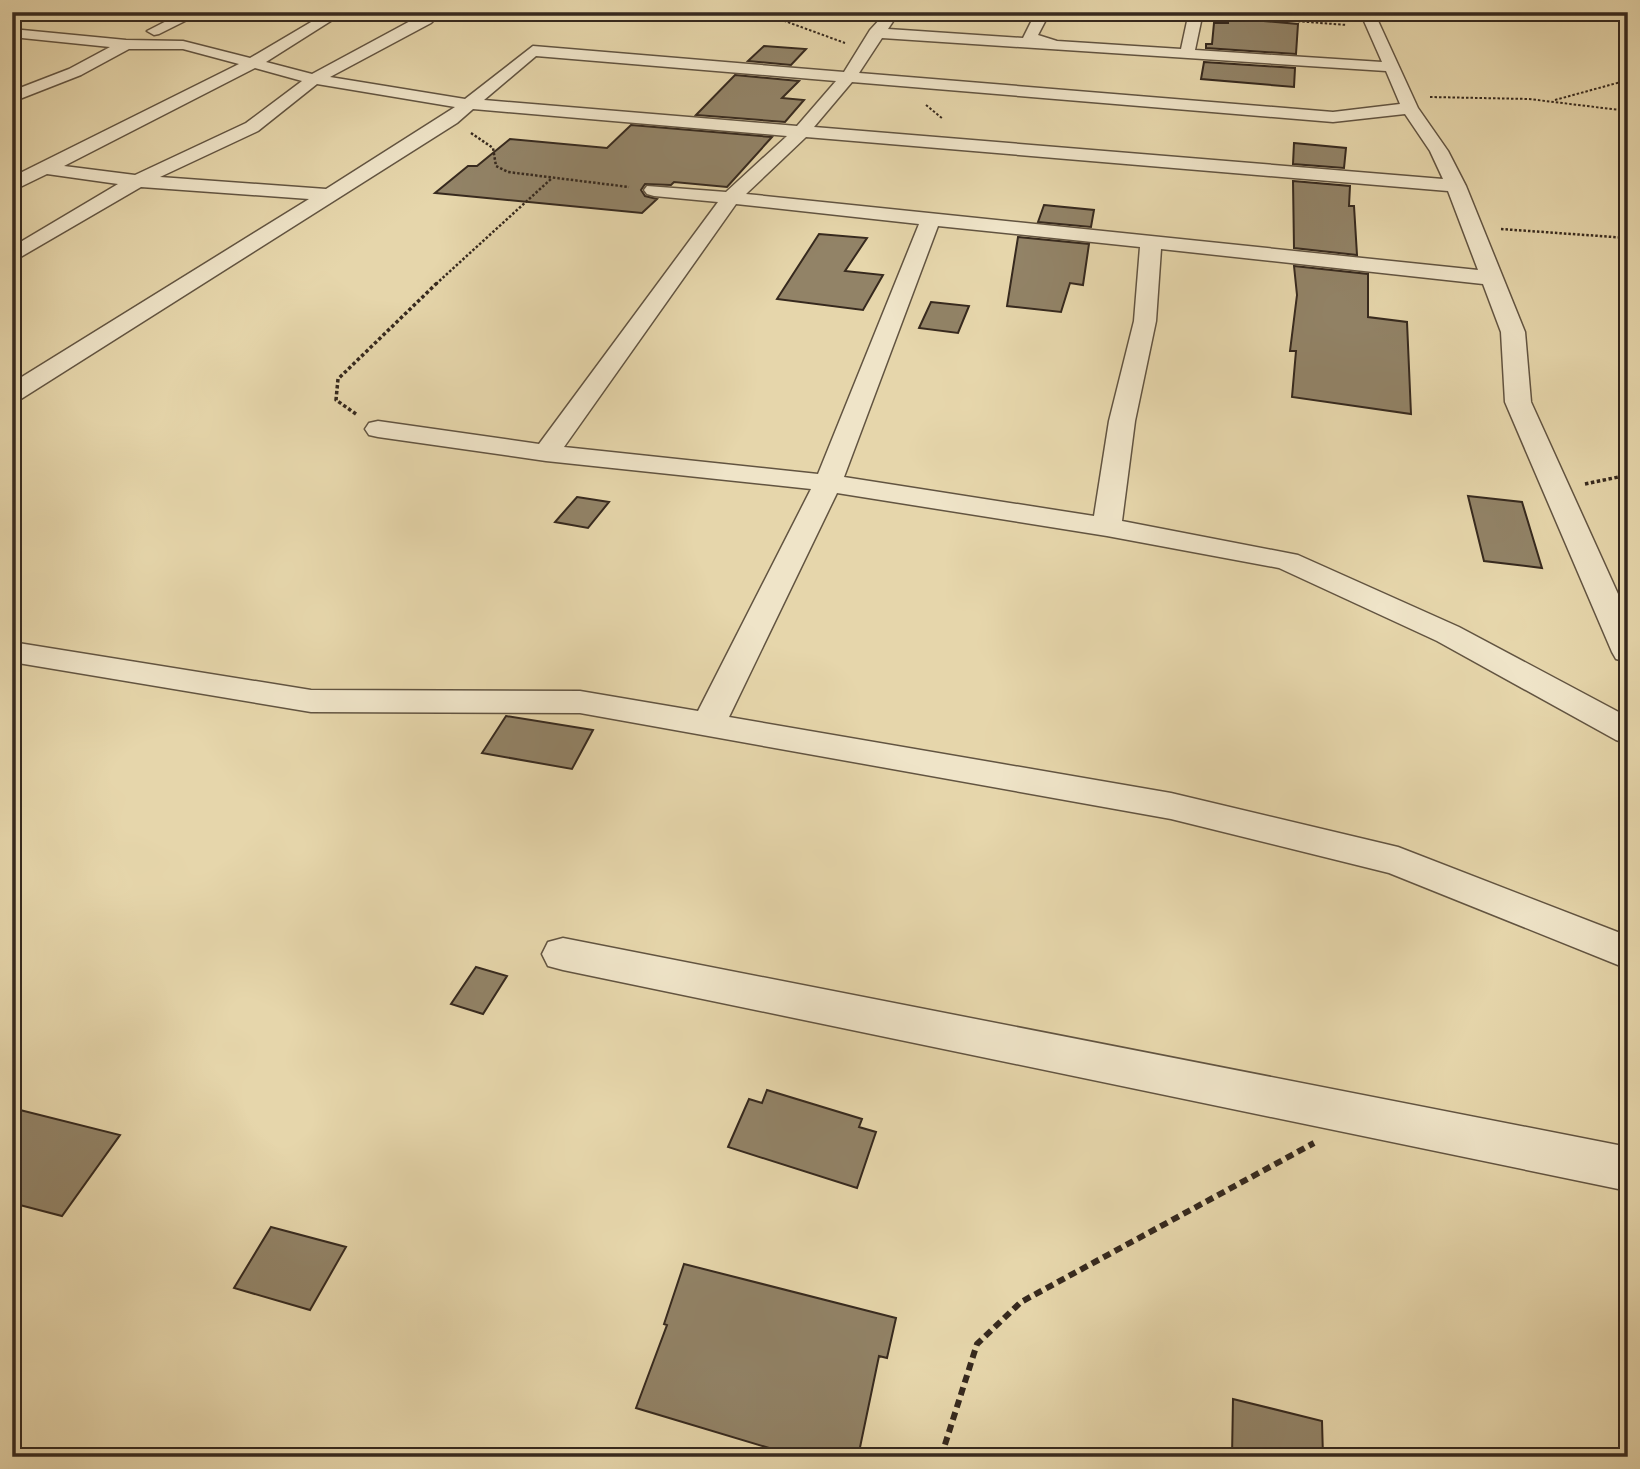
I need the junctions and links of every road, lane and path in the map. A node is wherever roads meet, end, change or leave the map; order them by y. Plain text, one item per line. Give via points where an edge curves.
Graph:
1 (196, 12) edge
2 (338, 12) edge
3 (436, 12) edge
4 (882, 12) edge
5 (1042, 12) edge
6 (1203, 13) edge
7 (1370, 20) edge
8 (12, 33) edge
9 (875, 33) junction
10 (126, 44) junction
11 (183, 45) junction
12 (1062, 47) junction
13 (1187, 54) junction
14 (251, 64) junction
15 (1389, 67) junction
16 (849, 76) junction
17 (314, 79) junction
18 (1628, 80) edge
19 (12, 97) edge
20 (1551, 101) junction
21 (1407, 102) junction
22 (468, 104) junction
23 (1183, 104) junction
24 (1628, 111) edge
25 (451, 119) junction
26 (802, 131) junction
27 (1187, 163) junction
28 (12, 165) edge
29 (44, 169) junction
30 (551, 179) junction
31 (137, 181) junction
32 (12, 185) edge
33 (1456, 186) junction
34 (654, 190) joint
35 (330, 195) junction
36 (730, 199) junction
37 (930, 221) junction
38 (1472, 227) junction
39 (1628, 238) edge
40 (1151, 241) junction
41 (12, 256) edge
42 (1492, 278) junction
43 (12, 394) edge
44 (378, 429) joint
45 (546, 453) junction
46 (1628, 475) edge
47 (828, 483) junction
48 (1557, 491) junction
49 (1107, 527) junction
50 (12, 652) edge
51 (1628, 652) edge
52 (709, 723) junction
53 (1628, 732) edge
54 (1628, 953) edge
55 (563, 954) dead end
56 (1364, 1115) junction
57 (1628, 1168) edge
58 (941, 1457) edge

1 - 11 street via 149,29
2 - 14 street
3 - 17 street
4 - 9 street via 889,17
5 - 12 street via 1029,37
6 - 7 path
6 - 13 street
7 - 15 street
8 - 10 street
9 - 12 street
9 - 16 street
10 - 11 street
10 - 19 street via 75,72
11 - 14 street
12 - 13 street
13 - 15 street
14 - 17 street
14 - 29 street
15 - 21 street
16 - 22 street via 533,51
16 - 23 street
16 - 26 street
17 - 22 street
17 - 31 street via 252,127
18 - 20 path
20 - 21 path
20 - 24 path
21 - 23 street via 1333,117
21 - 33 street
22 - 25 street
22 - 26 street
23 - 27 street
25 - 30 path via 493,148 496,166
25 - 35 street
26 - 27 street
26 - 36 street
27 - 33 street
28 - 29 street
29 - 31 street
29 - 32 street
30 - 34 path
30 - 44 path via 499,221 338,379 336,400
31 - 35 street
31 - 41 street
33 - 38 street
34 - 36 street
35 - 43 street
36 - 37 street
36 - 45 street
37 - 40 street
37 - 47 street
38 - 39 path
38 - 42 street
40 - 42 street
40 - 49 street via 1145,321 1122,421
42 - 48 street via 1513,332 1518,402
44 - 45 street
45 - 47 street
46 - 48 path
47 - 49 street
47 - 52 street
48 - 51 street
49 - 53 street via 1287,561 1448,634
50 - 52 street via 311,701 580,702
52 - 54 street via 1171,806 1398,861
55 - 56 street
56 - 57 street
56 - 58 path via 1021,1302 977,1344

